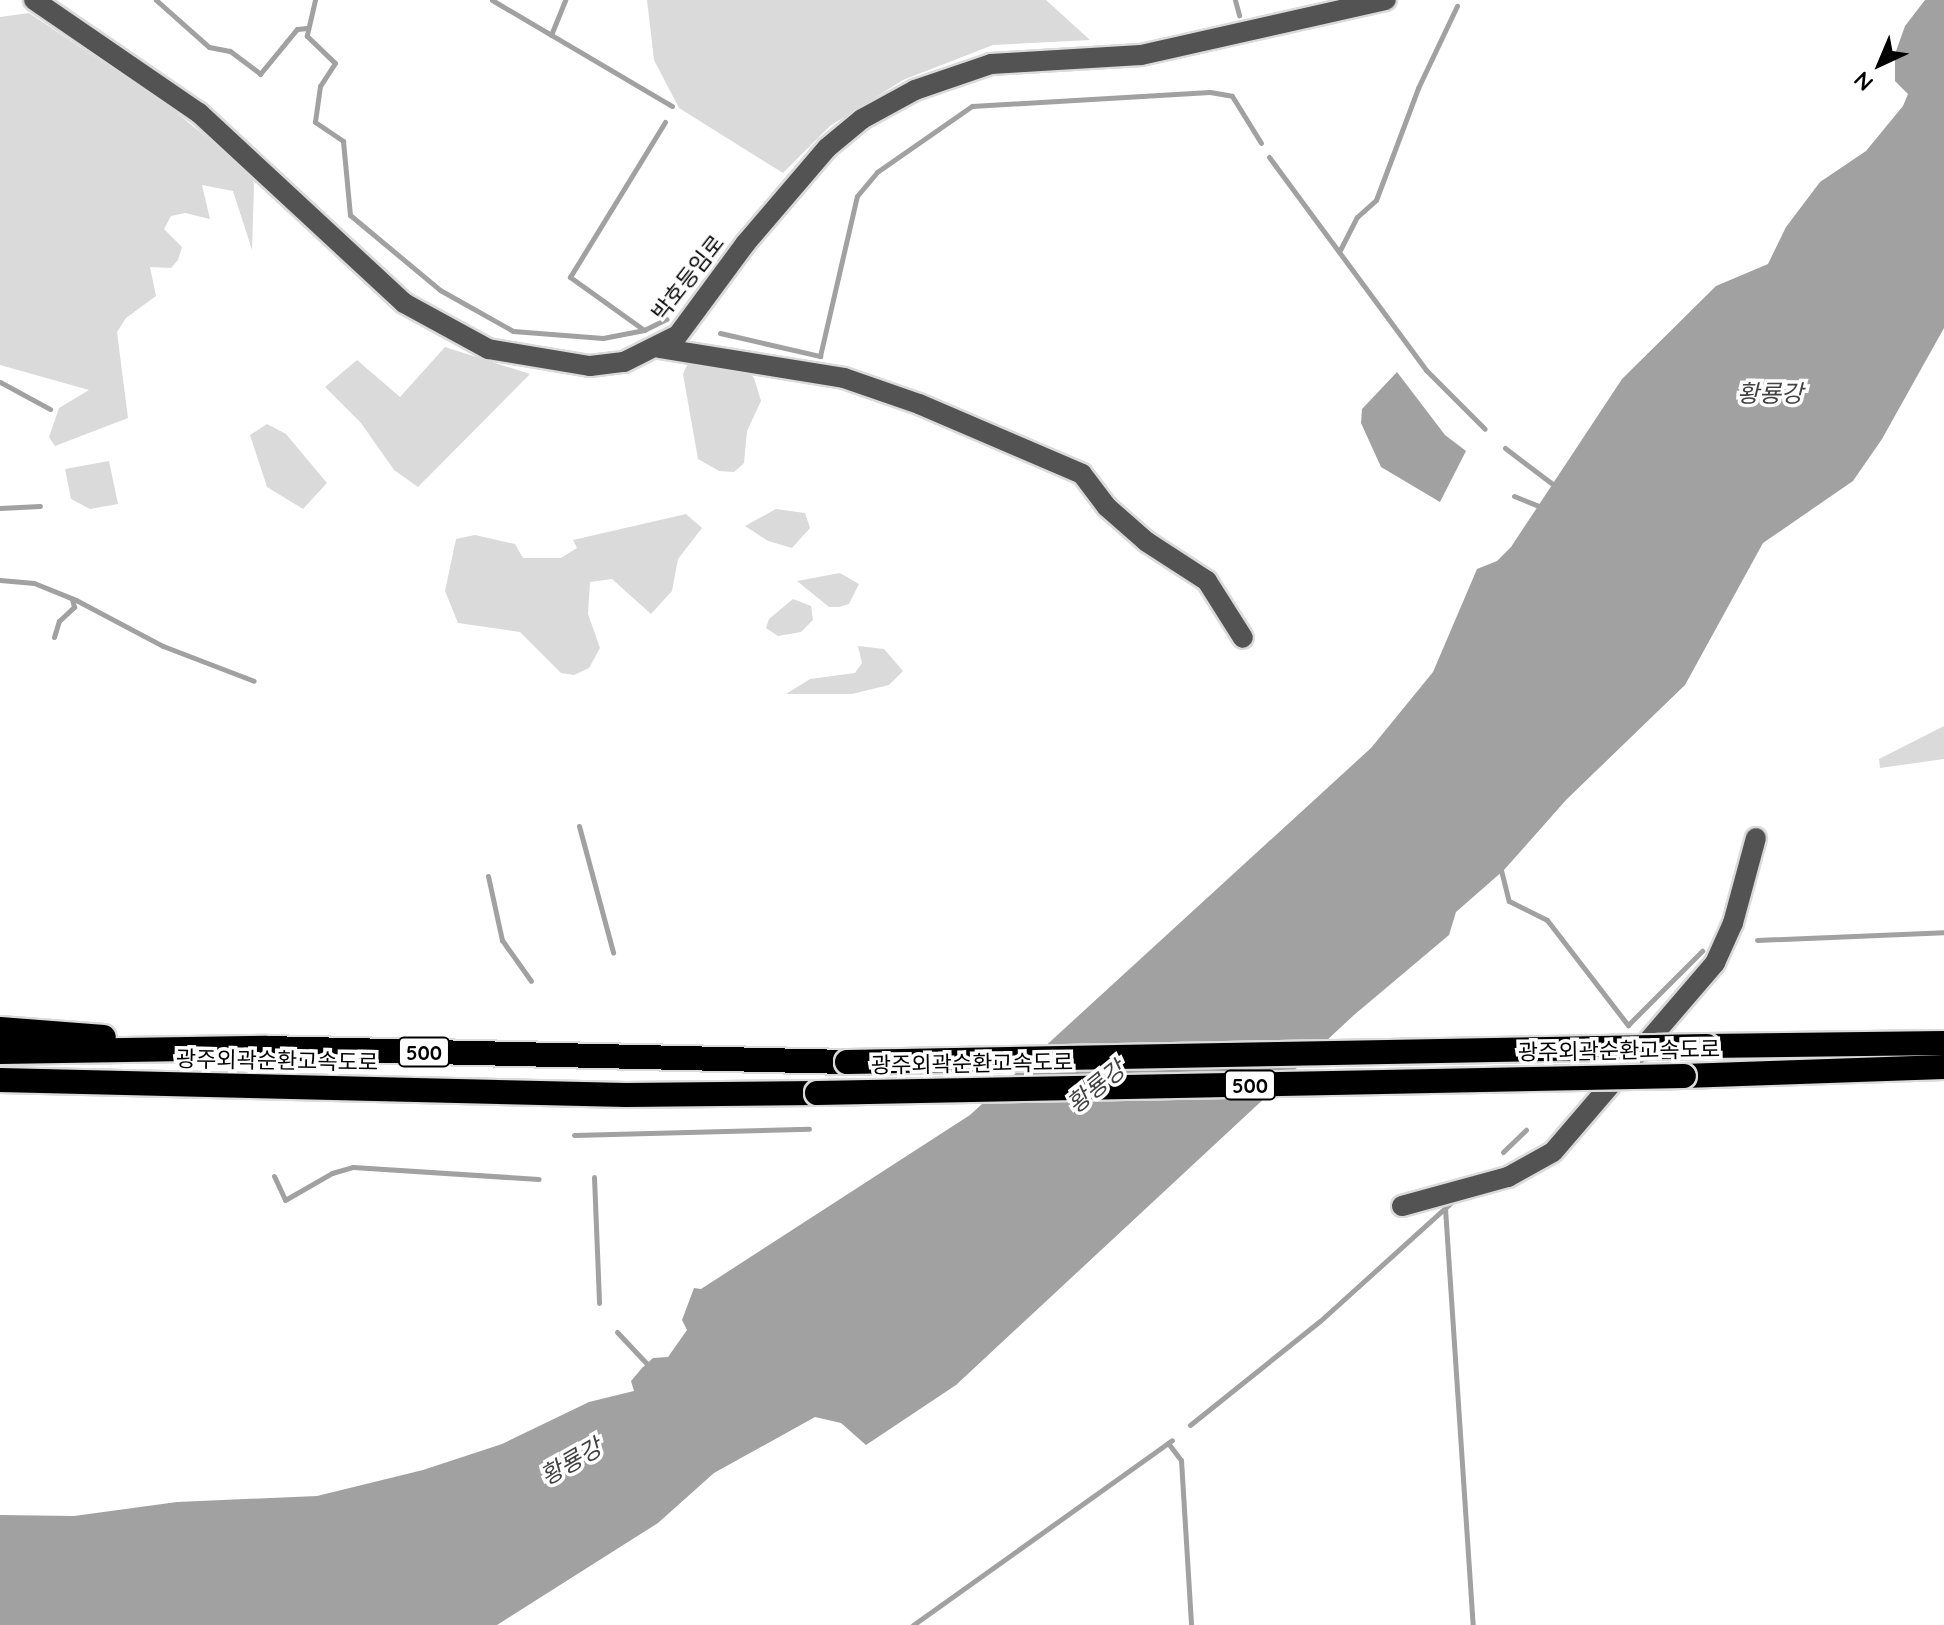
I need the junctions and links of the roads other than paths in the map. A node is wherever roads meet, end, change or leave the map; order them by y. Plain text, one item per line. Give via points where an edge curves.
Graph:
1 (34, 0) edge
2 (1386, 0) edge
3 (659, 348) junction
4 (1243, 638) dead end
5 (1756, 838) dead end
6 (0, 1029) edge
7 (1944, 1043) edge
8 (266, 1048) junction
9 (0, 1052) edge
10 (1944, 1067) edge
11 (0, 1080) edge
12 (135, 1084) junction
13 (0, 1093) edge
14 (1402, 1206) dead end

1 - 3 street, 박호등임로 via 199,113 364,271 448,330 488,349 548,362 624,362
2 - 3 street, 박호등임로 via 1141,55 991,64 915,90 862,119 827,148 745,244 695,315
3 - 4 street via 844,378 1082,474 1107,507 1137,533 1207,581
5 - 14 street via 1733,923 1715,963 1553,1152 1508,1177
6 - 8 highway
7 - 8 highway, 광주외곽순환고속도로 / 500, bridge via 847,1062
8 - 9 highway, 광주외곽순환고속도로 / 500
10 - 12 highway, 광주외곽순환고속도로 / 500, bridge via 626,1095
11 - 12 highway, 광주외곽순환고속도로 / 500
12 - 13 highway

